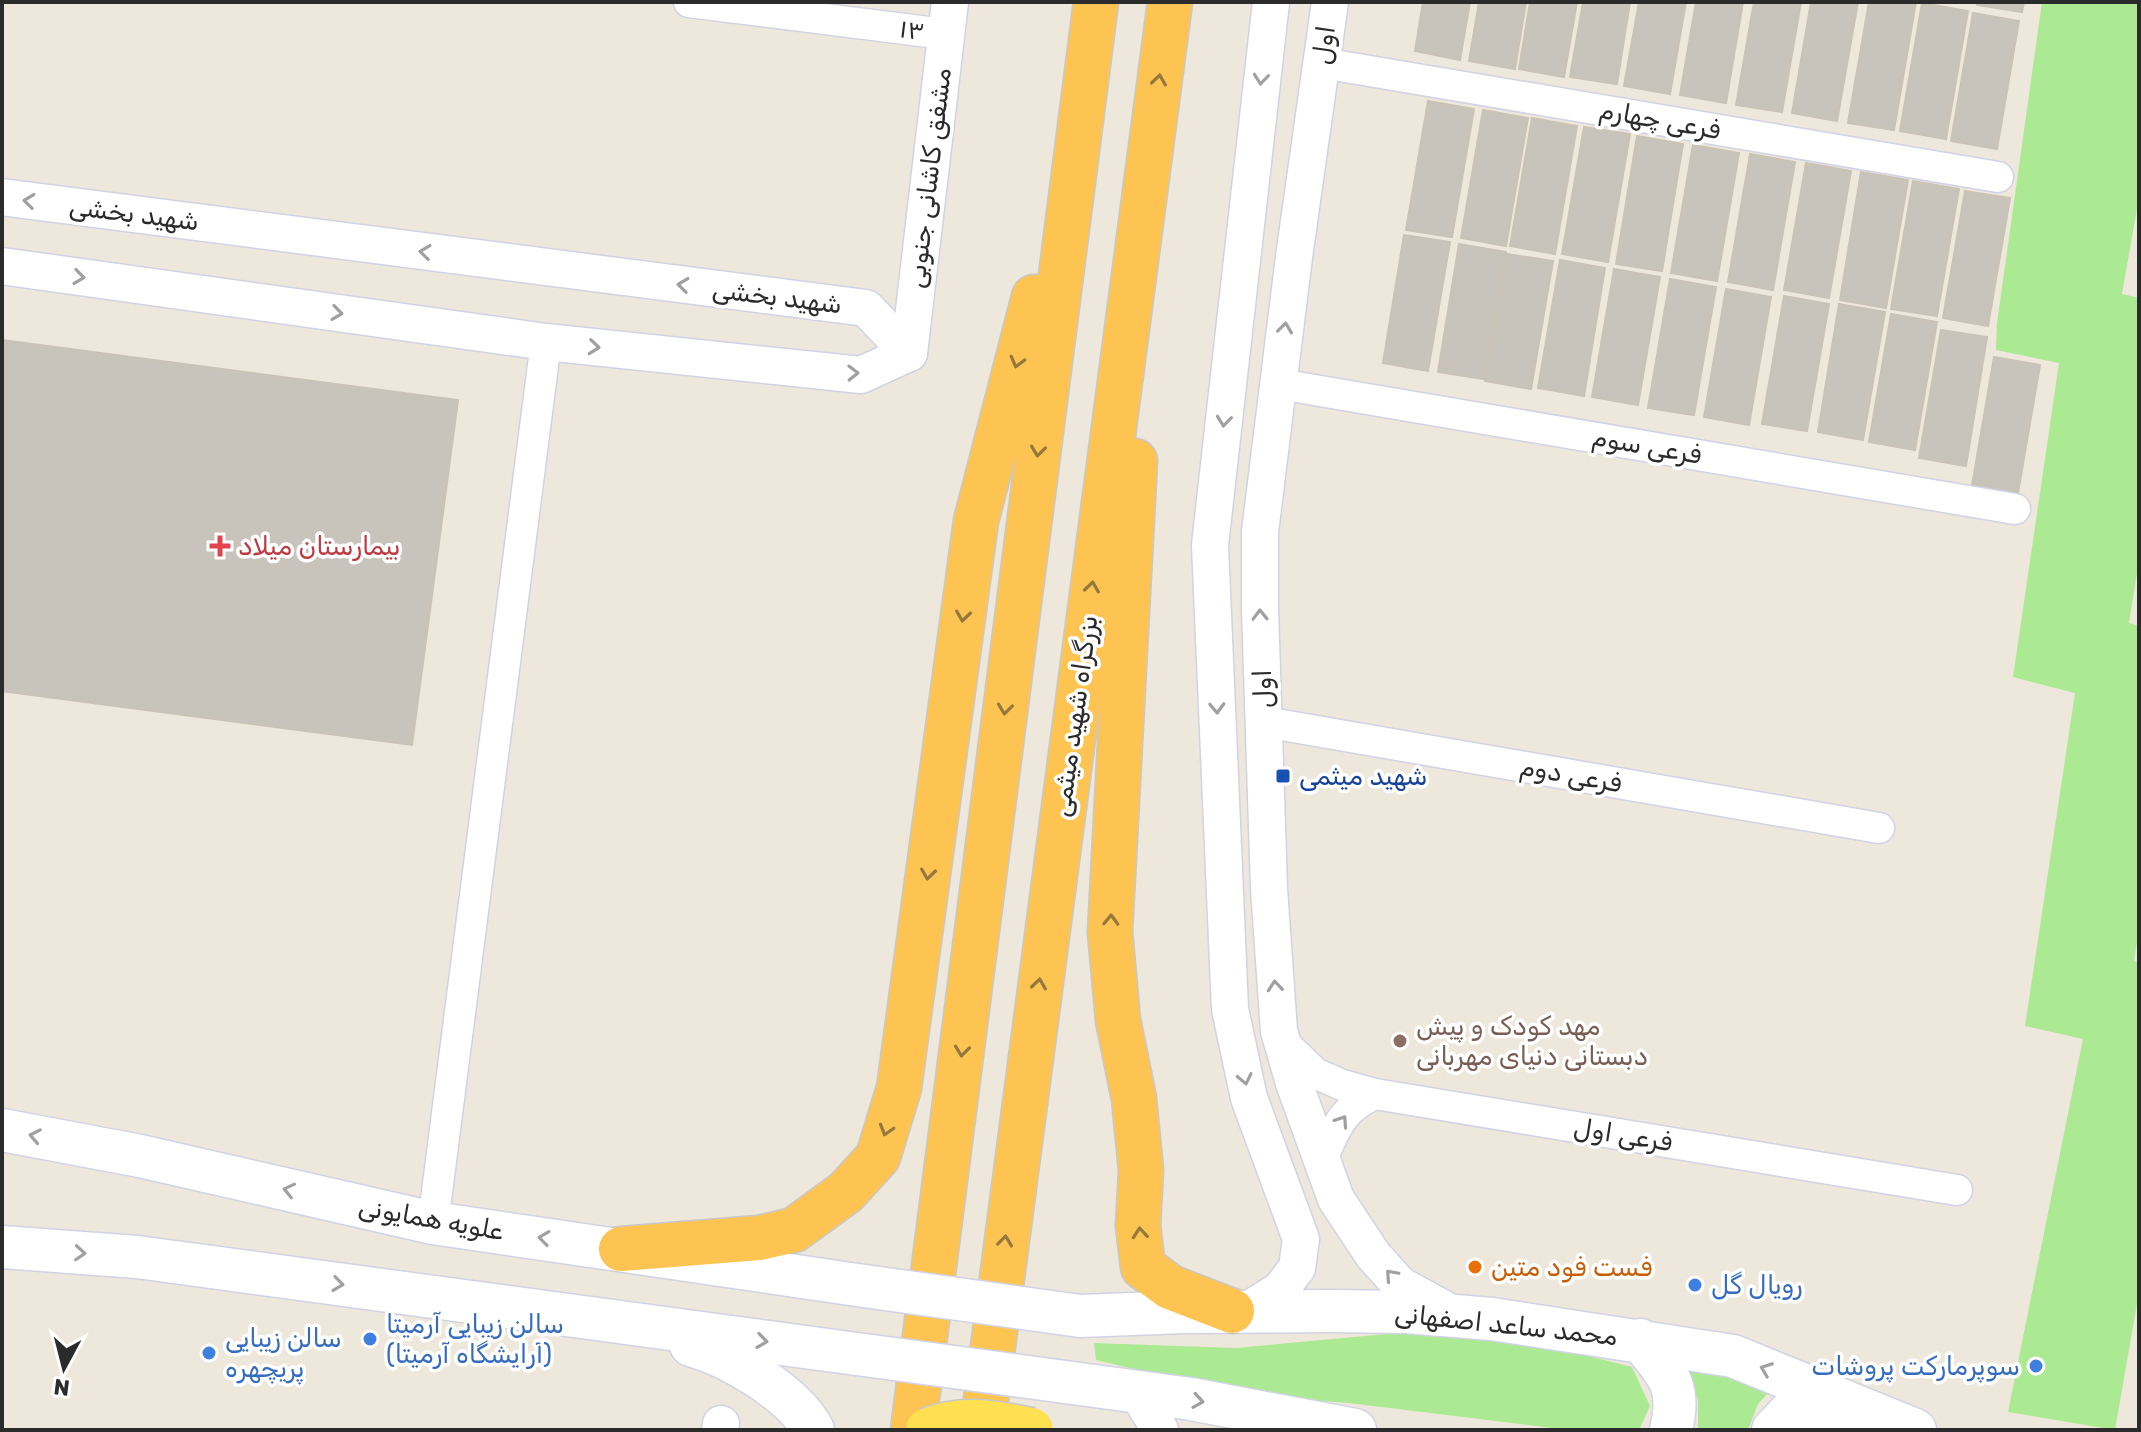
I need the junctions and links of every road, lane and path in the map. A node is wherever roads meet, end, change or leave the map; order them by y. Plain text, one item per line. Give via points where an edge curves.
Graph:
1 (689, 2) edge
2 (1096, 2) edge
3 (1170, 2) edge
4 (1271, 2) edge
5 (1330, 2) edge
6 (947, 18) edge
7 (1322, 63) junction
8 (1079, 124) junction
9 (1151, 135) junction
10 (1998, 177) dead end
11 (2, 197) edge
12 (2, 266) edge
13 (546, 342) junction
14 (909, 353) junction
15 (1279, 384) junction
16 (2015, 509) dead end
17 (1264, 722) junction
18 (1879, 828) dead end
19 (1282, 1041) junction
20 (1375, 1094) junction
21 (2, 1130) edge
22 (1322, 1160) junction
23 (1957, 1190) dead end
24 (433, 1223) junction
25 (2, 1247) edge
26 (621, 1249) junction
27 (1240, 1311) junction
28 (1080, 1316) joint
29 (1456, 1316) junction
30 (602, 1319) junction
31 (1640, 1340) junction
32 (1137, 1392) junction
33 (1862, 1410) junction
34 (1343, 1429) edge
35 (813, 1430) edge
36 (913, 1430) edge
37 (928, 1430) edge
38 (982, 1430) edge
39 (1031, 1430) edge
40 (1160, 1430) edge
41 (1671, 1430) edge
42 (1773, 1430) edge
43 (1915, 1430) edge

1 - 6 street, ۱۳
2 - 8 highway
9 -> 3 highway, بزرگراه شهید میثمی
4 -> 27 street, اول via 1210,545 1230,1009 1249,1098 1301,1239 1297,1268 1280,1290
5 - 7 street, اول
6 - 14 street, مشفق کاشانی جنوبی
7 - 10 street, فرعی چهارم
15 -> 7 street, اول
8 -> 26 highway via 976,521 899,1088 878,1157 846,1192 794,1230 759,1238
8 -> 36 highway
27 -> 9 highway via 1170,1287 1143,1267 1136,1114 1118,1020 1110,932
38 -> 9 highway, بزرگراه شهید میثمی
14 -> 11 street, شهید بخشی via 866,308
12 -> 13 street
13 -> 14 street via 861,375
13 - 24 street
15 - 16 street, فرعی سوم
17 -> 15 street, اول via 1260,532
17 - 18 street, فرعی دوم
19 -> 17 street, اول via 1274,972
19 - 20 street, فرعی اول via 1315,1073
19 - 22 street, اول
22 -> 20 street via 1341,1119 1357,1102
20 - 23 street, فرعی اول
24 -> 21 main road, علویه همایونی
29 -> 22 street, اول via 1400,1285 1373,1255 1336,1199
26 -> 24 main road, علویه همایونی
25 -> 30 main road via 137,1257
26 - 28 main road, علویه همایونی, bridge
27 - 28 main road, محمد ساعد اصفهانی
27 - 29 main road, محمد ساعد اصفهانی
29 - 31 main road, محمد ساعد اصفهانی
30 -> 32 main road, bridge
30 - 35 main road via 716,1353 775,1388
33 -> 31 main road, محمد ساعد اصفهانی via 1733,1356
31 - 41 main road via 1671,1378 1677,1406
32 -> 34 main road
32 - 40 street
33 - 42 main road via 1793,1409
33 - 43 main road, محمد ساعد اصفهانی
37 - 39 main road, bridge via 987,1420

